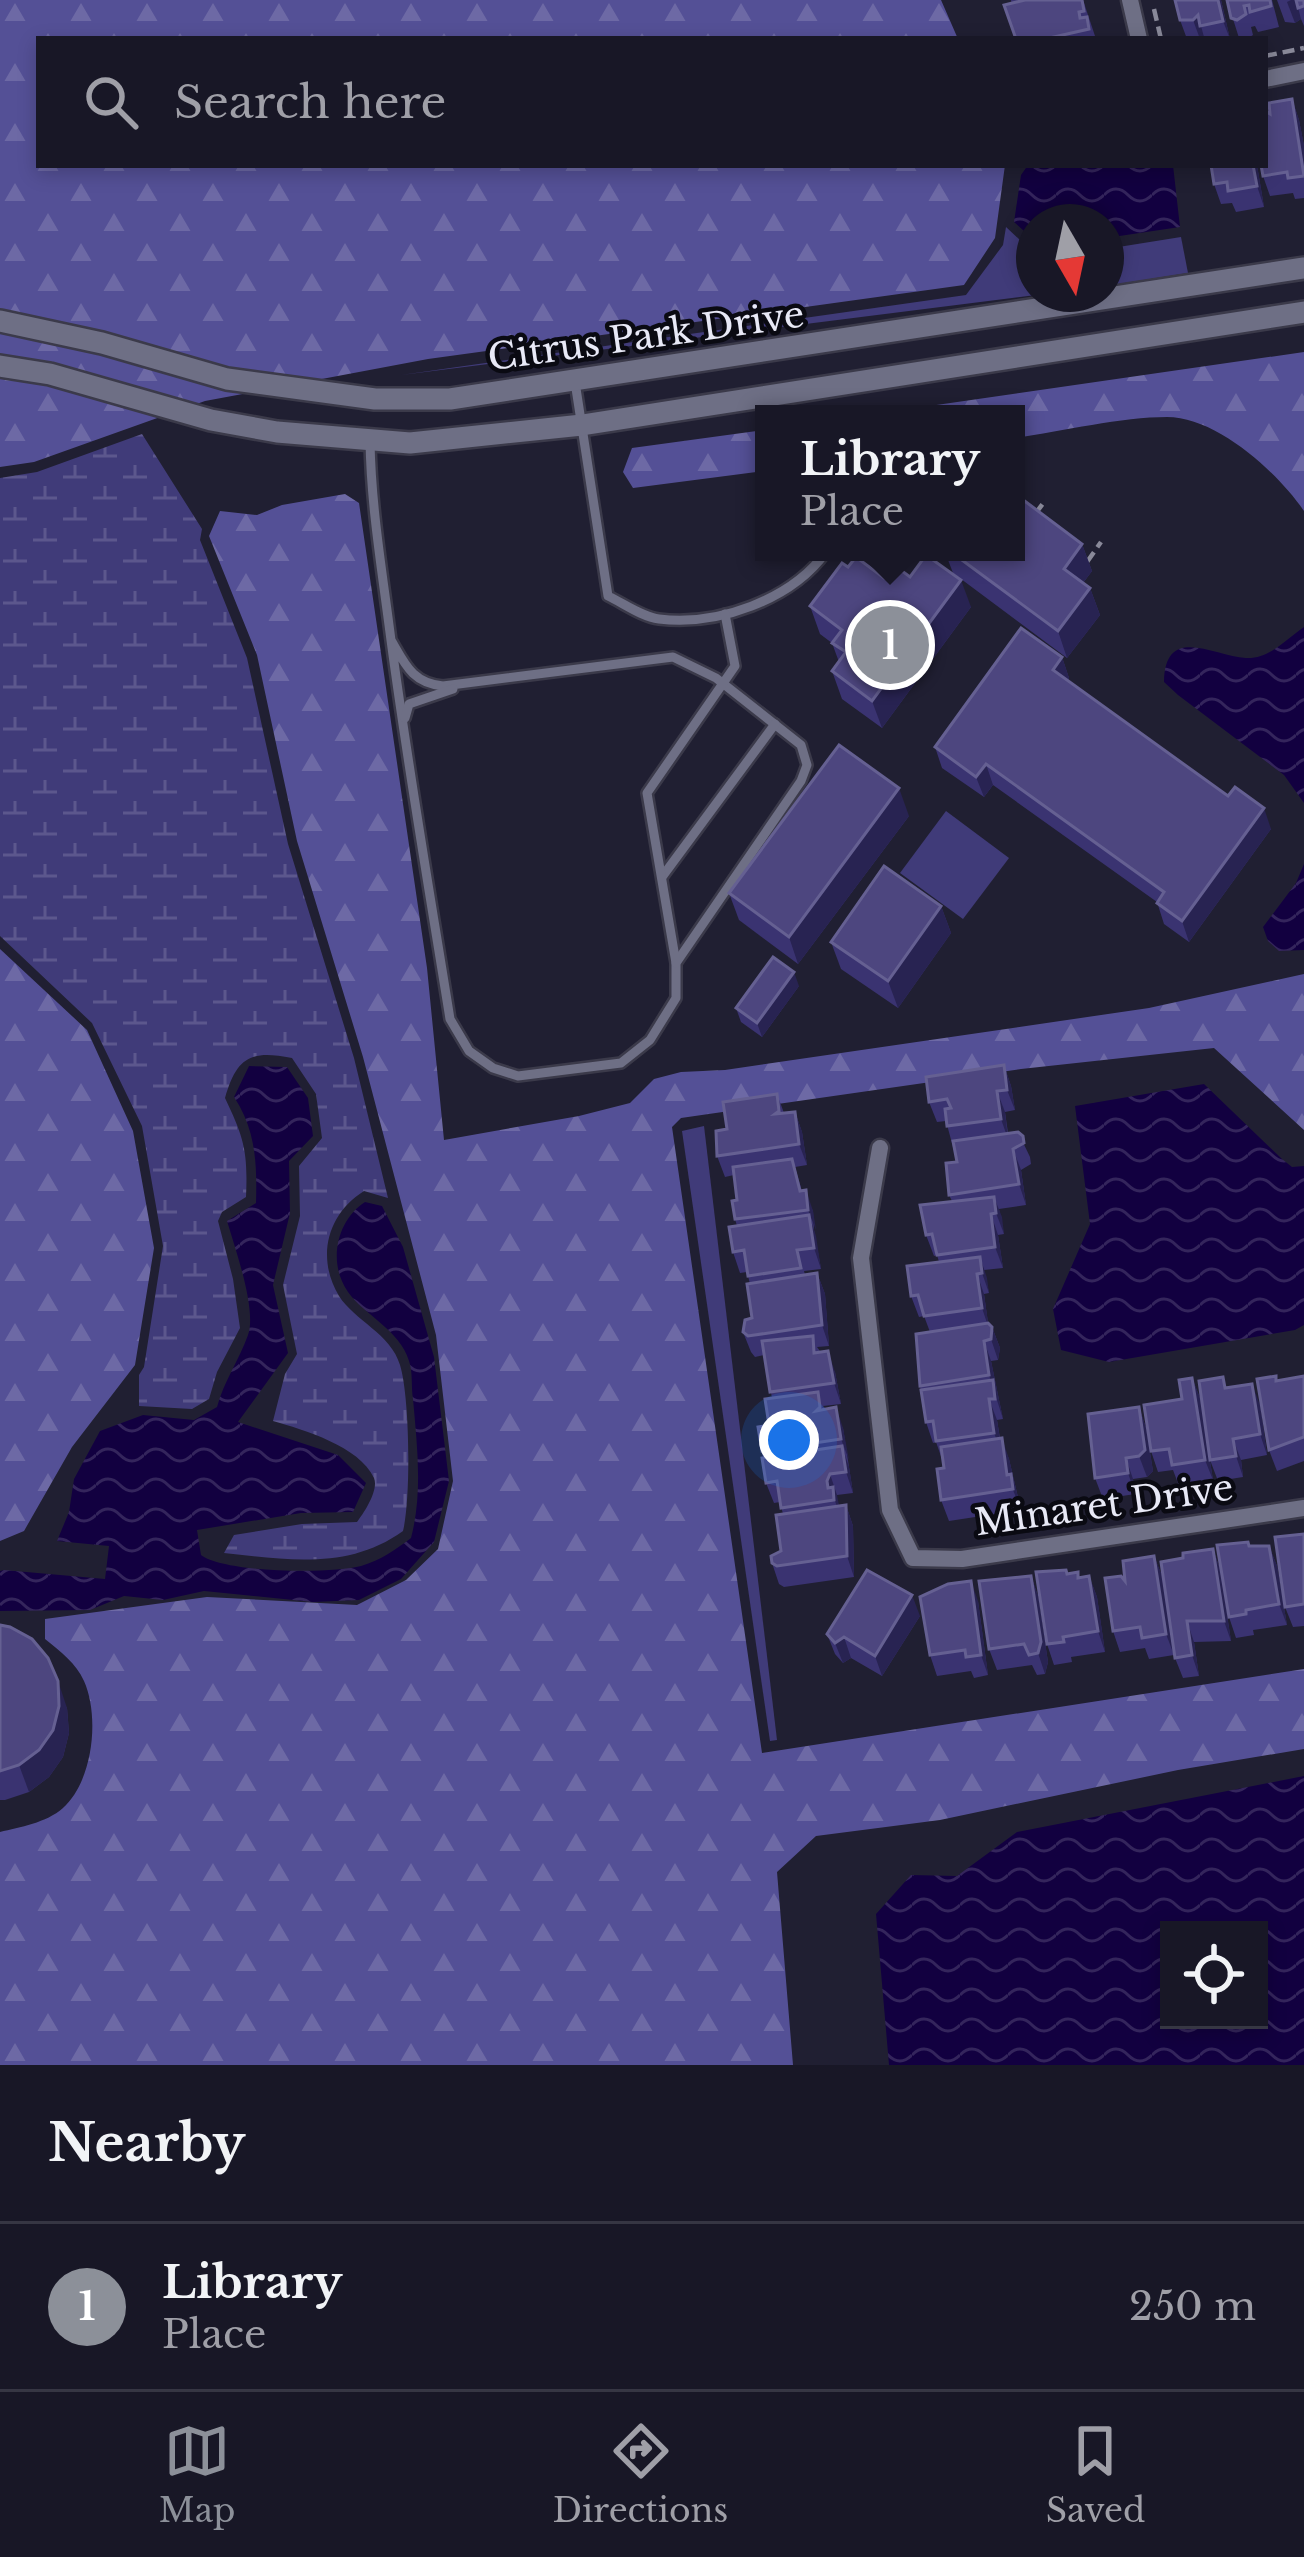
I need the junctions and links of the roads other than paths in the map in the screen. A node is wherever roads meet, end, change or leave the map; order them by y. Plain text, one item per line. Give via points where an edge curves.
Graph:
1 (1130, 0) edge
2 (1137, 36) edge
3 (1304, 71) edge
4 (1268, 78) edge
5 (1304, 268) edge
6 (1304, 313) edge
7 (0, 321) edge
8 (0, 366) edge
9 (575, 382) junction
10 (582, 424) junction
11 (370, 441) junction
12 (817, 561) edge
13 (725, 614) junction
14 (391, 640) junction
15 (481, 680) junction
16 (725, 685) junction
17 (403, 724) junction
18 (775, 724) junction
19 (662, 877) junction
20 (676, 963) junction
21 (880, 1148) dead end
22 (1304, 1508) edge

1 - 2 street
3 - 4 street
5 - 9 street, Citrus Park Drive
6 - 10 street
7 - 9 street, Citrus Park Drive via 227,379 375,399 450,399
8 - 11 street via 211,420
9 - 10 lane
10 - 11 street
10 - 13 lane via 608,596 656,619
11 - 14 lane
12 - 13 lane via 783,595
13 - 16 lane via 735,666
14 - 15 lane via 410,674 427,684
14 - 17 lane
15 - 16 lane via 673,657
15 - 17 lane via 409,704
16 - 18 lane
16 - 19 lane via 647,793
17 - 20 lane via 450,1019 470,1051 518,1076 621,1063 650,1040 676,998
18 - 19 lane
18 - 20 lane via 801,745 801,781
19 - 20 lane
21 - 22 street, Minaret Drive via 861,1258 890,1510 913,1558 962,1559

